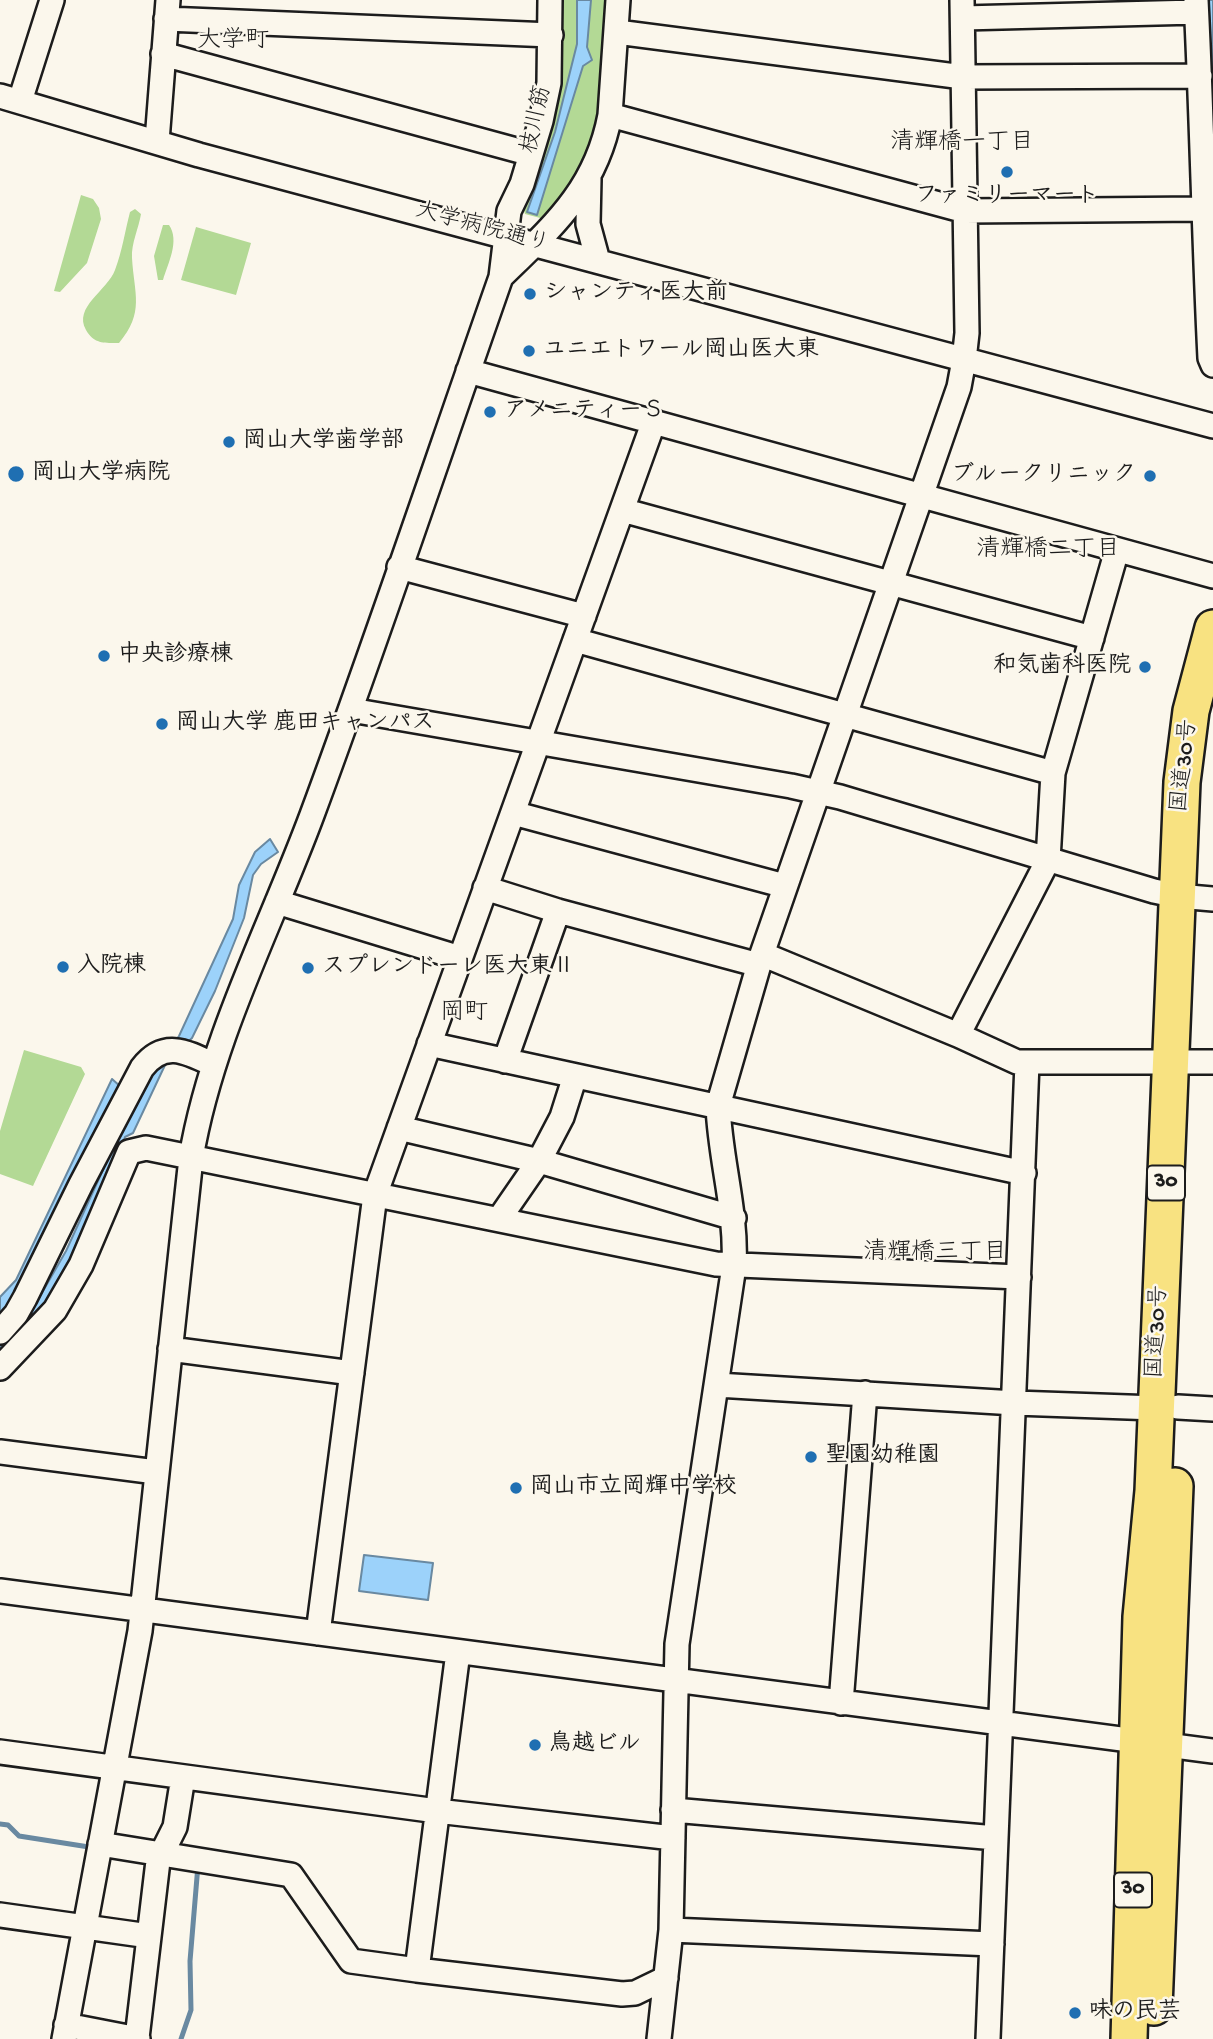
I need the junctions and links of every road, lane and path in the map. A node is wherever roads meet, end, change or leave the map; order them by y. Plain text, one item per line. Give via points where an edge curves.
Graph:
1 (51, 0) edge
2 (550, 0) edge
3 (618, 0) edge
4 (1196, 6) edge
5 (167, 9) edge
6 (962, 9) edge
7 (617, 32) junction
8 (551, 36) junction
9 (163, 54) junction
10 (1200, 76) junction
11 (963, 77) junction
12 (10, 99) edge
13 (610, 115) junction
14 (157, 141) junction
15 (531, 154) junction
16 (589, 178) junction
17 (1202, 209) junction
18 (965, 211) junction
19 (506, 236) junction
20 (535, 244) junction
21 (598, 261) junction
22 (501, 277) junction
23 (964, 360) junction
24 (1213, 365) edge
25 (468, 371) junction
26 (654, 421) junction
27 (1213, 426) edge
28 (921, 495) junction
29 (622, 510) junction
30 (1117, 550) junction
31 (400, 567) junction
32 (1213, 576) edge
33 (890, 583) junction
34 (584, 616) junction
35 (1213, 628) edge
36 (1092, 638) junction
37 (575, 640) junction
38 (351, 710) junction
39 (844, 715) junction
40 (1213, 728) edge
41 (538, 743) junction
42 (1053, 773) junction
43 (817, 792) junction
44 (513, 813) junction
45 (1048, 860) junction
46 (785, 887) junction
47 (485, 888) junction
48 (1197, 898) edge
49 (277, 902) junction
50 (558, 911) junction
51 (460, 958) junction
52 (760, 960) junction
53 (958, 1035) junction
54 (429, 1045) junction
55 (505, 1061) junction
56 (1192, 1061) edge
57 (1027, 1063) junction
58 (214, 1065) junction
59 (575, 1076) junction
60 (718, 1106) junction
61 (399, 1128) junction
62 (191, 1158) junction
63 (539, 1161) junction
64 (1024, 1173) junction
65 (374, 1195) junction
66 (734, 1218) junction
67 (499, 1219) junction
68 (734, 1266) junction
69 (1019, 1277) junction
70 (0, 1332) edge
71 (170, 1349) junction
72 (0, 1368) edge
73 (352, 1373) junction
74 (717, 1385) junction
75 (865, 1393) junction
76 (1015, 1404) junction
77 (1167, 1408) junction
78 (1213, 1409) edge
79 (0, 1451) edge
80 (156, 1472) junction
81 (0, 1591) edge
82 (142, 1611) junction
83 (318, 1633) junction
84 (458, 1652) junction
85 (675, 1680) junction
86 (841, 1703) junction
87 (1001, 1724) junction
88 (1151, 1743) junction
89 (1213, 1751) edge
90 (0, 1752) edge
91 (114, 1766) junction
92 (183, 1777) junction
93 (673, 1810) junction
94 (437, 1811) junction
95 (673, 1838) junction
96 (996, 1838) junction
97 (100, 1844) junction
98 (160, 1854) junction
99 (0, 1915) edge
100 (84, 1926) junction
101 (671, 1930) junction
102 (149, 1936) junction
103 (992, 1944) junction
104 (417, 1970) junction
105 (666, 1978) junction
106 (65, 2032) edge
107 (138, 2039) edge
108 (659, 2039) edge
109 (988, 2039) edge
110 (1129, 2039) edge
111 (1153, 2039) edge

1 - 12 street
2 - 8 street, 枝川筋
3 - 7 street
4 - 6 street
4 - 10 street
5 - 8 street
5 - 9 street
6 - 11 street
7 - 11 street
7 - 13 street
8 - 15 street, 枝川筋 via 549,83
9 - 14 street
9 - 15 street
10 - 11 street
10 - 17 street
11 - 18 street
12 - 14 street, 大学病院通り
13 - 16 street
13 - 18 street
14 - 19 street, 大学病院通り
15 - 19 street, 枝川筋 via 509,211
16 - 20 street
16 - 21 street via 588,224
17 - 18 street
17 - 24 street
18 - 23 street
19 - 20 street, 大学病院通り
19 - 22 street, 枝川筋
20 - 21 street, 大学病院通り
20 - 22 street
21 - 23 street, 大学病院通り
22 - 25 street
23 - 27 street, 大学病院通り
23 - 28 street
25 - 26 street
25 - 31 street
26 - 28 street
26 - 29 street
28 - 30 street
28 - 33 street
29 - 33 street
29 - 34 street
30 - 32 street
30 - 36 street
31 - 34 street
31 - 38 street
33 - 36 street
33 - 39 street
34 - 37 street
35 - 48 highway, 国道30号 / 30 via 1185,742
36 - 42 street
37 - 39 street
37 - 41 street
38 - 41 street
38 - 49 street
39 - 42 street
39 - 43 street
40 - 48 highway, 国道30号 / 30
41 - 43 street
41 - 44 street
42 - 45 street
43 - 45 street
43 - 46 street
44 - 46 street
44 - 47 street
45 - 48 street
45 - 53 street
46 - 52 street
47 - 50 street
47 - 51 street
48 - 56 highway, 国道30号 / 30
49 - 51 street
49 - 58 street
50 - 52 street
50 - 55 street
51 - 54 street
52 - 53 street
52 - 60 street
53 - 57 street
54 - 55 street
54 - 61 street
55 - 59 street
56 - 57 street
56 - 77 highway, 国道30号 / 30
57 - 64 street
58 - 62 street
58 - 70 street via 186,1052 151,1056 25,1298
59 - 60 street
59 - 63 street via 562,1117
60 - 64 street
60 - 66 street
61 - 63 street
61 - 65 street
62 - 65 street
62 - 71 street
62 - 72 street via 146,1148 129,1152 81,1265 54,1310
63 - 66 street
63 - 67 street
64 - 69 street
65 - 67 street
65 - 73 street
66 - 68 street
67 - 68 street
68 - 69 street
68 - 74 street
69 - 76 street
71 - 73 street
71 - 80 street
73 - 83 street
74 - 75 street
74 - 85 street
75 - 76 street
75 - 86 street
76 - 77 street
76 - 87 street
77 - 78 street
77 - 88 highway, 国道30号 / 30 via 1153,1491 1141,1617
79 - 80 street
80 - 82 street
81 - 82 street
82 - 83 street
82 - 91 street
83 - 84 street
84 - 85 street
84 - 94 street
85 - 86 street
85 - 93 street
86 - 87 street
87 - 88 street
87 - 96 street
88 - 89 street
88 - 110 highway, 国道30号 / 30
88 - 111 highway, 国道30号 / 30
90 - 91 street
91 - 92 street
91 - 97 street
92 - 94 street
92 - 98 street via 175,1827
93 - 95 street
93 - 96 street
94 - 95 street
94 - 104 street
95 - 101 street
96 - 103 street
97 - 98 street
97 - 100 street
98 - 102 street
98 - 104 street via 291,1875 351,1961
99 - 100 street
100 - 102 street
100 - 106 street
101 - 103 street
101 - 105 street
102 - 107 street
103 - 109 street
104 - 105 street via 622,1994 635,1993
105 - 108 street
106 - 107 street

